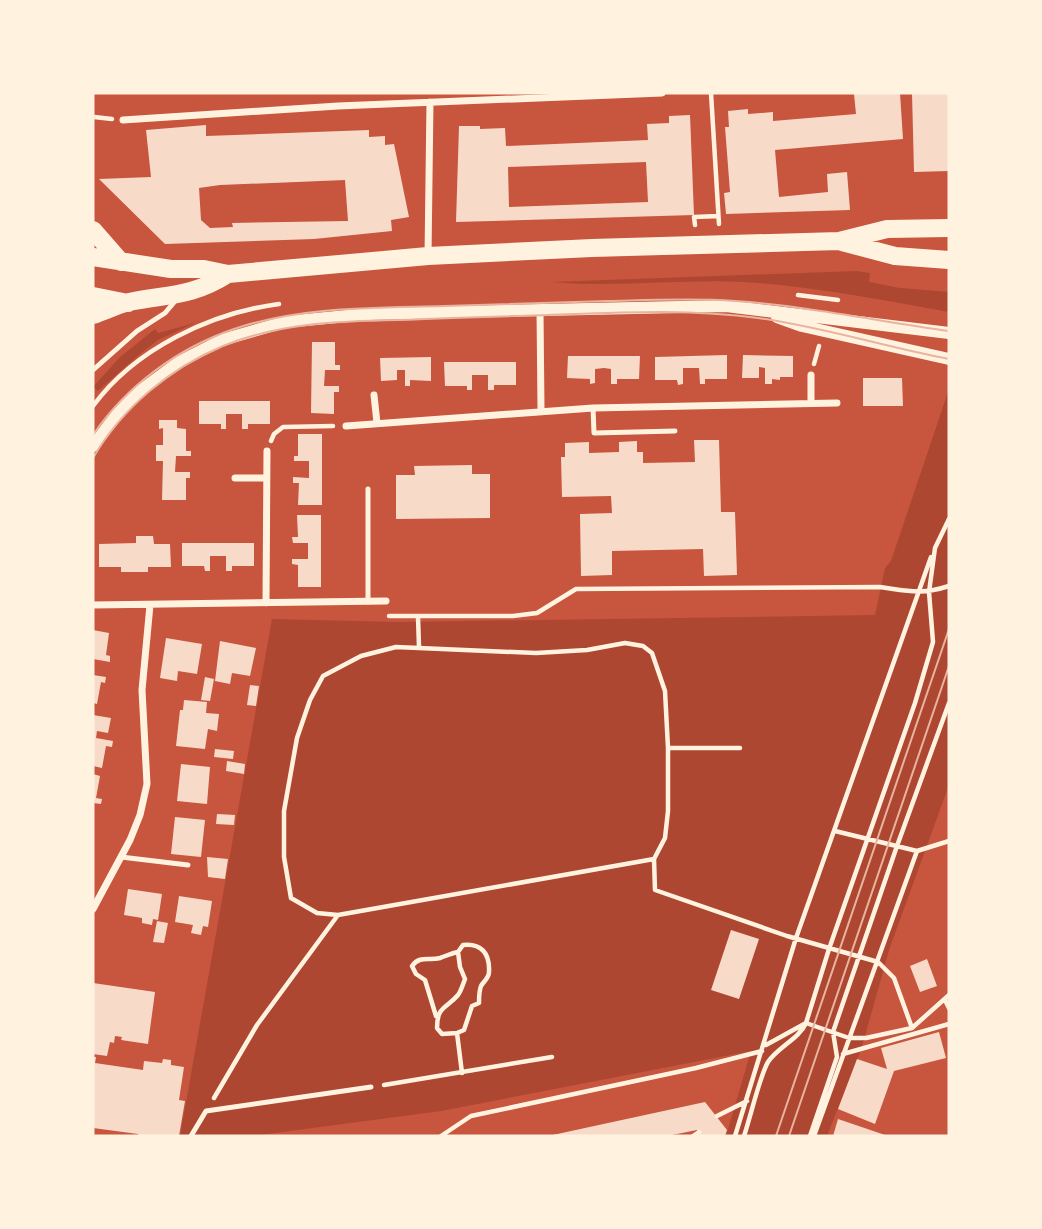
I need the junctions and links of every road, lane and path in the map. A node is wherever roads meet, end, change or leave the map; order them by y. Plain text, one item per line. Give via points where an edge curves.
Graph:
1 (663, 93) edge
2 (711, 93) edge
3 (608, 94) edge
4 (547, 96) edge
5 (430, 102) junction
6 (123, 120) dead end
7 (719, 216) junction
8 (719, 224) dead end
9 (695, 225) dead end
10 (949, 228) edge
11 (93, 230) edge
12 (839, 241) junction
13 (428, 256) junction
14 (93, 257) edge
15 (949, 260) edge
16 (121, 262) junction
17 (228, 274) junction
18 (180, 295) junction
19 (93, 296) edge
20 (128, 303) junction
21 (540, 309) junction
22 (757, 309) junction
23 (93, 315) edge
24 (949, 333) edge
25 (821, 338) dead end
26 (949, 359) edge
27 (93, 370) edge
28 (811, 375) joint
29 (374, 395) dead end
30 (811, 403) junction
31 (837, 403) dead end
32 (593, 408) junction
33 (541, 410) junction
34 (377, 423) junction
35 (346, 426) joint
36 (675, 431) dead end
37 (93, 446) edge
38 (267, 451) joint
39 (235, 478) dead end
40 (266, 478) junction
41 (368, 489) dead end
42 (949, 519) edge
43 (935, 548) junction
44 (949, 586) edge
45 (929, 592) junction
46 (917, 593) junction
47 (386, 601) joint
48 (368, 602) junction
49 (266, 603) junction
50 (150, 605) junction
51 (93, 606) edge
52 (418, 617) junction
53 (419, 647) junction
54 (949, 704) edge
55 (740, 747) dead end
56 (668, 748) junction
57 (835, 831) junction
58 (867, 839) junction
59 (949, 841) edge
60 (897, 846) junction
61 (917, 851) junction
62 (121, 857) junction
63 (654, 859) junction
64 (188, 865) dead end
65 (93, 909) edge
66 (338, 915) junction
67 (796, 938) junction
68 (829, 949) junction
69 (458, 951) junction
70 (858, 957) junction
71 (878, 962) junction
72 (947, 998) edge
73 (949, 1007) edge
74 (437, 1017) junction
75 (806, 1023) junction
76 (949, 1024) edge
77 (912, 1028) junction
78 (833, 1032) junction
79 (457, 1033) junction
80 (886, 1034) junction
81 (849, 1038) junction
82 (890, 1041) junction
83 (764, 1048) junction
84 (843, 1054) junction
85 (552, 1056) dead end
86 (462, 1073) junction
87 (371, 1087) joint
88 (747, 1100) junction
89 (206, 1111) junction
90 (717, 1116) dead end
91 (699, 1132) dead end
92 (191, 1136) edge
93 (441, 1136) edge
94 (693, 1136) edge
95 (735, 1136) edge
96 (744, 1136) edge
97 (812, 1136) edge

1 - 3 street
2 - 7 path
3 - 4 street
4 - 5 street
5 - 6 street
5 - 13 street
7 - 8 path
7 - 9 path via 695,217
10 - 12 main road via 887,229
11 - 16 main road
12 - 13 main road
12 - 15 main road via 895,256
13 - 17 main road
14 - 16 main road
16 - 17 main road
17 - 18 main road
18 - 20 main road
18 - 27 lane via 165,313
19 - 20 main road
20 - 23 main road
21 - 22 street
21 - 33 street
21 - 37 street via 326,317 285,322 222,340 179,362 140,391
22 - 24 street
22 - 26 street via 802,326
25 - 28 path
28 - 30 street
29 - 34 street
30 - 31 street
30 - 32 street
32 - 33 street
32 - 36 lane via 594,433
33 - 34 street
34 - 35 street
35 - 38 path via 283,427 274,434
38 - 40 street
39 - 40 street
40 - 49 street
41 - 48 lane
42 - 43 path
43 - 45 path
43 - 46 path
44 - 45 path
45 - 46 path
45 - 58 path via 933,642
46 - 52 path via 880,587 576,589 537,613
46 - 57 path
47 - 48 street
47 - 52 path via 389,617
48 - 49 street
49 - 50 street
50 - 51 street
50 - 62 street via 142,690 147,784 140,815
52 - 53 path
53 - 56 path via 536,653 625,643 643,646 652,653 665,691
53 - 66 path via 396,647 361,656 323,676 297,738 284,811 284,857 291,898 317,914
54 - 60 path
55 - 56 path
56 - 63 path via 668,811 664,838
57 - 58 path
57 - 67 path
58 - 60 path
58 - 68 path
59 - 61 path
60 - 61 path
60 - 70 path
61 - 71 path
62 - 64 lane
62 - 65 street
63 - 66 path
63 - 67 path via 655,890
66 - 89 path via 257,1024
67 - 68 path
67 - 83 path
68 - 70 path
68 - 75 path
69 - 74 path via 465,979 459,994
69 - 74 path via 437,959 422,958 412,966 425,980
69 - 79 path via 463,945 482,948 489,972 480,988 479,1003 472,1006 464,1030
70 - 71 path
70 - 78 path
71 - 77 path via 894,978
71 - 81 path
72 - 73 path
72 - 77 path
74 - 79 path via 442,1034
75 - 78 path
75 - 83 path
75 - 96 path via 803,1032 768,1063
76 - 82 path
77 - 80 path
78 - 81 path
78 - 97 path via 837,1057
79 - 86 path
80 - 81 path
80 - 82 path
81 - 84 path
82 - 84 path
83 - 88 path
83 - 93 path via 696,1068 471,1116
84 - 97 path
85 - 86 path
86 - 87 path
87 - 89 lane
88 - 90 path
88 - 95 path
89 - 92 lane
91 - 94 path

